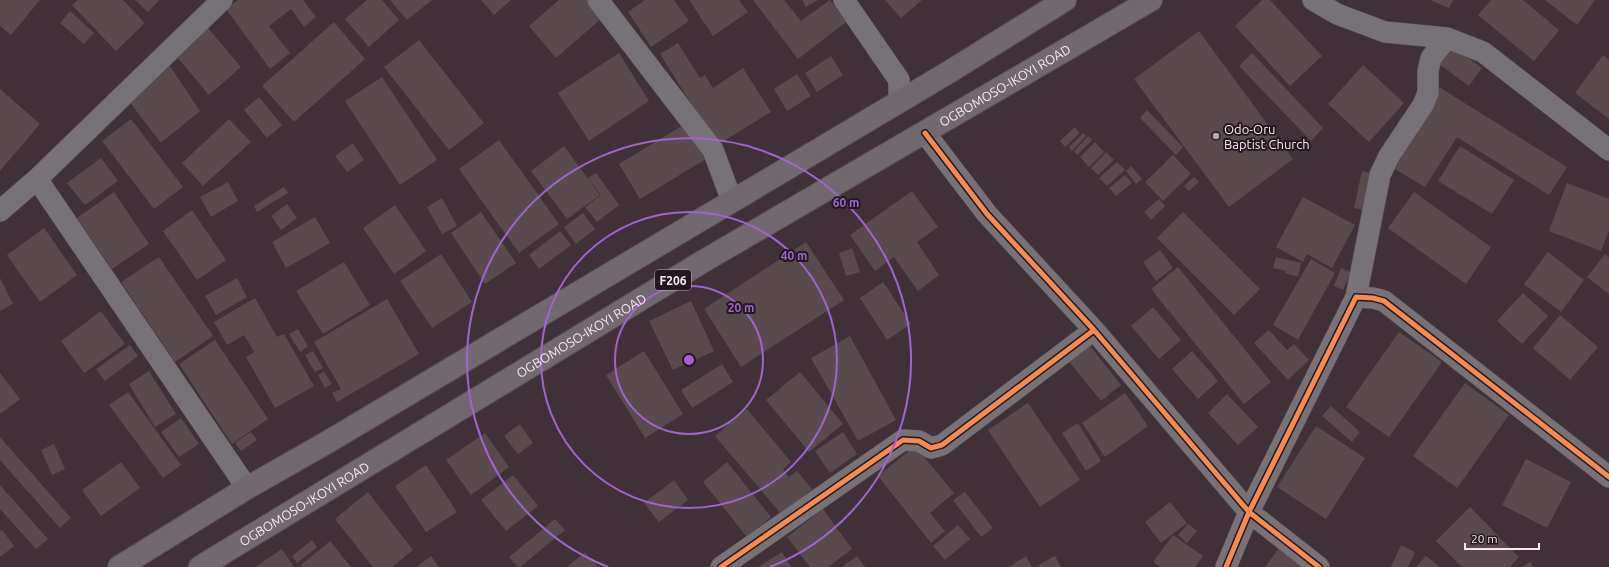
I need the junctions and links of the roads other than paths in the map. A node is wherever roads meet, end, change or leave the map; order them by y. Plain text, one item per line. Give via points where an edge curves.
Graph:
1 (222, 0) edge
2 (598, 0) edge
3 (844, 0) edge
4 (1065, 0) edge
5 (1151, 0) edge
6 (1314, 0) edge
7 (1447, 38) junction
8 (899, 101) junction
9 (925, 133) junction
10 (1609, 150) edge
11 (37, 179) junction
12 (732, 201) junction
13 (0, 211) edge
14 (1356, 297) junction
15 (1094, 330) junction
16 (1609, 477) edge
17 (247, 488) junction
18 (1249, 512) junction
19 (119, 567) edge
20 (200, 567) edge
21 (721, 567) edge
22 (1226, 567) edge
23 (1319, 567) edge

1 - 11 street
2 - 12 street via 713,150
3 - 8 street via 899,80
4 - 8 main road
5 - 9 main road, OGBOMOSO-IKOYI ROAD / F206
6 - 7 street via 1337,14 1385,32
7 - 10 street via 1482,52
7 - 14 street via 1431,58 1428,93 1423,105 1389,156 1380,175
8 - 12 main road
9 - 15 street via 987,214
9 - 20 main road, OGBOMOSO-IKOYI ROAD / F206 via 702,262
11 - 13 street
11 - 17 street
12 - 17 main road
14 - 16 street via 1384,301
14 - 18 street
15 - 18 street
15 - 21 street via 942,445 931,448 919,441 904,440
17 - 19 main road
18 - 22 street
18 - 23 street

